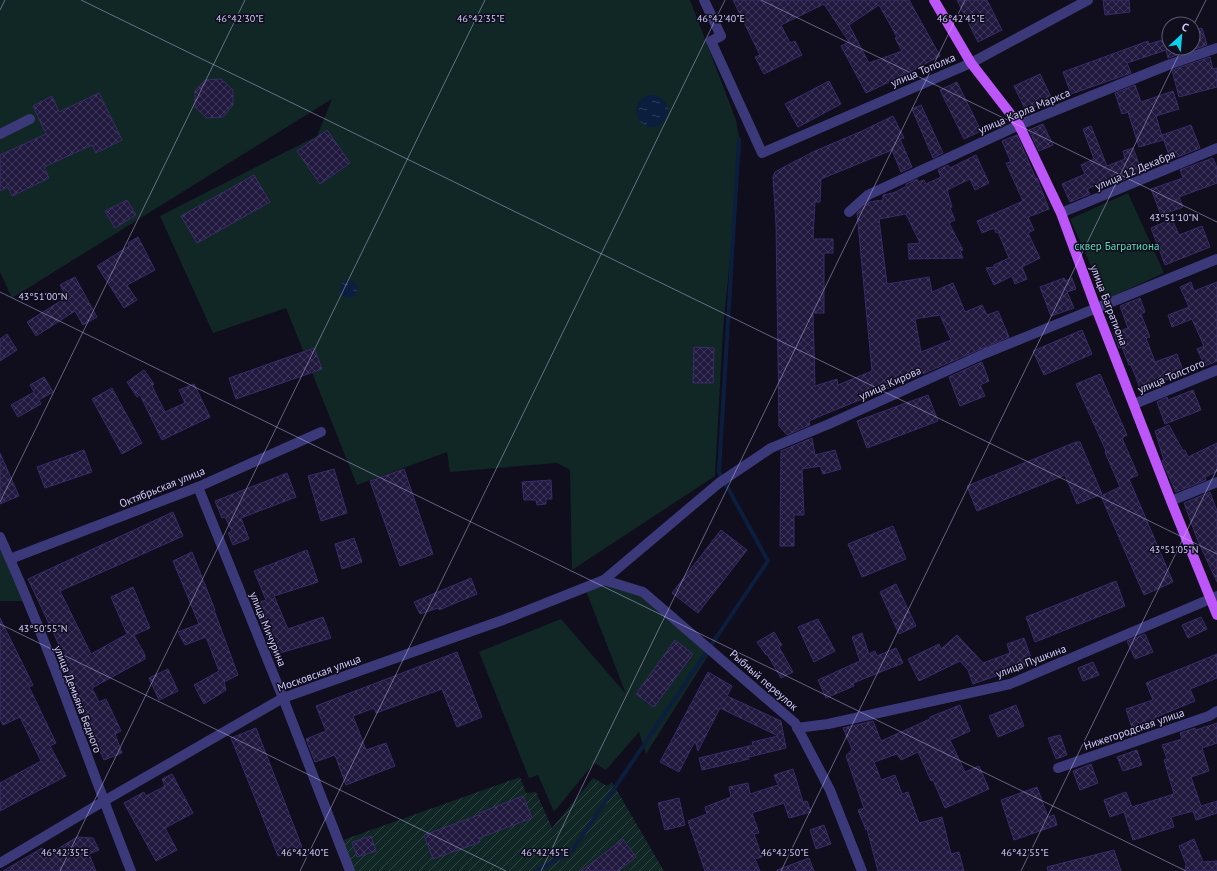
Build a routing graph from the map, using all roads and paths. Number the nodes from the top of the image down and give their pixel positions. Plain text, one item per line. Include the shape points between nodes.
1 (704, 0) edge
2 (934, 0) edge
3 (1088, 0) edge
4 (1217, 48) edge
5 (971, 62) junction
6 (30, 119) dead end
7 (1019, 126) junction
8 (0, 134) edge
9 (1217, 148) edge
10 (849, 212) dead end
11 (1061, 213) junction
12 (1217, 259) edge
13 (1096, 308) junction
14 (1217, 370) edge
15 (1134, 404) junction
16 (321, 432) dead end
17 (1217, 482) edge
18 (198, 487) junction
19 (1171, 502) junction
20 (0, 537) edge
21 (10, 559) junction
22 (604, 580) junction
23 (1214, 597) edge
24 (1217, 615) edge
25 (283, 698) junction
26 (1217, 711) edge
27 (797, 728) junction
28 (1058, 768) dead end
29 (104, 801) junction
30 (0, 864) edge
31 (131, 871) edge
32 (350, 871) edge
33 (862, 871) edge

1 - 5 street, улица Тополка via 721,36 711,41 762,152
2 - 5 main road, улица Багратиона
3 - 5 street, улица Тополка
4 - 7 street, улица Карла Маркса via 1168,65
5 - 7 main road, улица Багратиона
6 - 8 street
7 - 10 street, улица Карла Маркса via 868,195
7 - 11 main road, улица Багратиона
9 - 11 street, улица 12 Декабря
11 - 13 main road, улица Багратиона
12 - 13 street, улица Кирова
13 - 15 main road, улица Багратиона
13 - 22 street, улица Кирова via 986,353 771,448 719,483
14 - 15 street, улица Толстого
15 - 19 main road, улица Багратиона
16 - 18 street, Октябрьская улица
17 - 19 street
18 - 21 street, Октябрьская улица
18 - 25 street, улица Мичурина
19 - 23 main road, улица Багратиона
20 - 21 street, улица Демьяна Бедного
21 - 29 street, улица Демьяна Бедного via 29,601
22 - 25 street, Московская улица via 503,620
22 - 27 street, Рыбный переулок via 643,592 795,723
23 - 24 main road, улица Багратиона
23 - 27 street, улица Пушкина via 1010,684 828,724
25 - 29 street, Московская улица
25 - 32 street, улица Мичурина
26 - 28 street, Нижегородская улица via 1209,716
27 - 33 street, Рыбный переулок via 830,790
29 - 30 street, Московская улица
29 - 31 street, улица Демьяна Бедного

